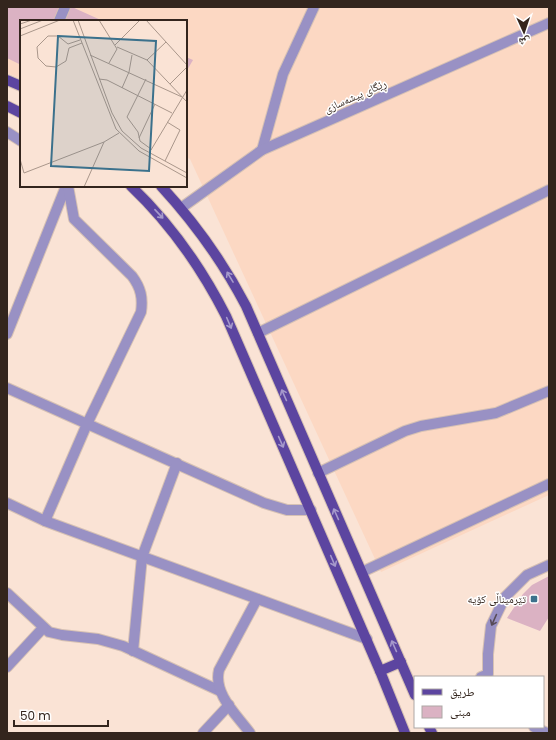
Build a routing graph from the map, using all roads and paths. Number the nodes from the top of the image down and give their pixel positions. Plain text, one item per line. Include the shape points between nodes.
1 (65, 7) edge
2 (314, 7) edge
3 (59, 20) edge
4 (549, 23) edge
5 (7, 80) edge
6 (20, 86) edge
7 (7, 106) edge
8 (20, 112) edge
9 (7, 132) edge
10 (20, 140) edge
11 (262, 150) junction
12 (67, 187) edge
13 (67, 187) edge
14 (132, 187) edge
15 (162, 187) edge
16 (549, 190) edge
17 (181, 208) junction
18 (7, 334) edge
19 (258, 334) junction
20 (7, 388) edge
21 (549, 391) edge
22 (87, 424) junction
23 (176, 463) junction
24 (318, 473) junction
25 (549, 484) edge
26 (7, 504) edge
27 (310, 510) junction
28 (45, 521) junction
29 (142, 557) junction
30 (549, 565) edge
31 (362, 572) junction
32 (7, 593) edge
33 (258, 599) junction
34 (43, 628) junction
35 (367, 640) junction
36 (132, 651) junction
37 (401, 662) junction
38 (7, 667) edge
39 (380, 671) junction
40 (483, 676) edge
41 (220, 691) junction
42 (414, 693) edge
43 (229, 705) junction
44 (536, 728) edge
45 (203, 733) edge
46 (250, 733) edge
47 (405, 733) edge
48 (547, 733) edge

1 - 3 street
2 - 11 street via 283,74
4 - 11 street, ڕێگای پیشەسازی
5 - 6 main road
7 - 8 main road
9 - 10 street
11 - 17 street, ڕێگای پیشەسازی
12 - 18 street
13 - 22 street via 74,219 132,276 138,284 143,302 141,312
14 -> 27 main road via 182,243 213,291
15 - 17 main road
16 - 19 street
19 -> 17 main road via 228,274 200,231
24 -> 19 main road
20 - 22 street
21 - 24 street via 496,413 404,431
22 - 23 street
22 - 28 street
23 - 27 street via 275,508
23 - 29 street
31 -> 24 main road
25 - 31 street
26 - 28 street
27 -> 35 main road
28 - 29 street
29 - 33 street
29 - 36 street
30 -> 40 street via 527,575 505,597 491,626 488,674
37 -> 31 main road
32 - 34 street
33 - 35 street
33 - 41 street via 219,670
34 - 36 street via 56,634 110,642
34 - 38 street
35 - 39 main road
36 - 41 street
37 - 39 main road
37 - 42 main road
39 - 47 main road
41 - 43 street
43 - 45 street
43 - 46 street
44 - 48 street

